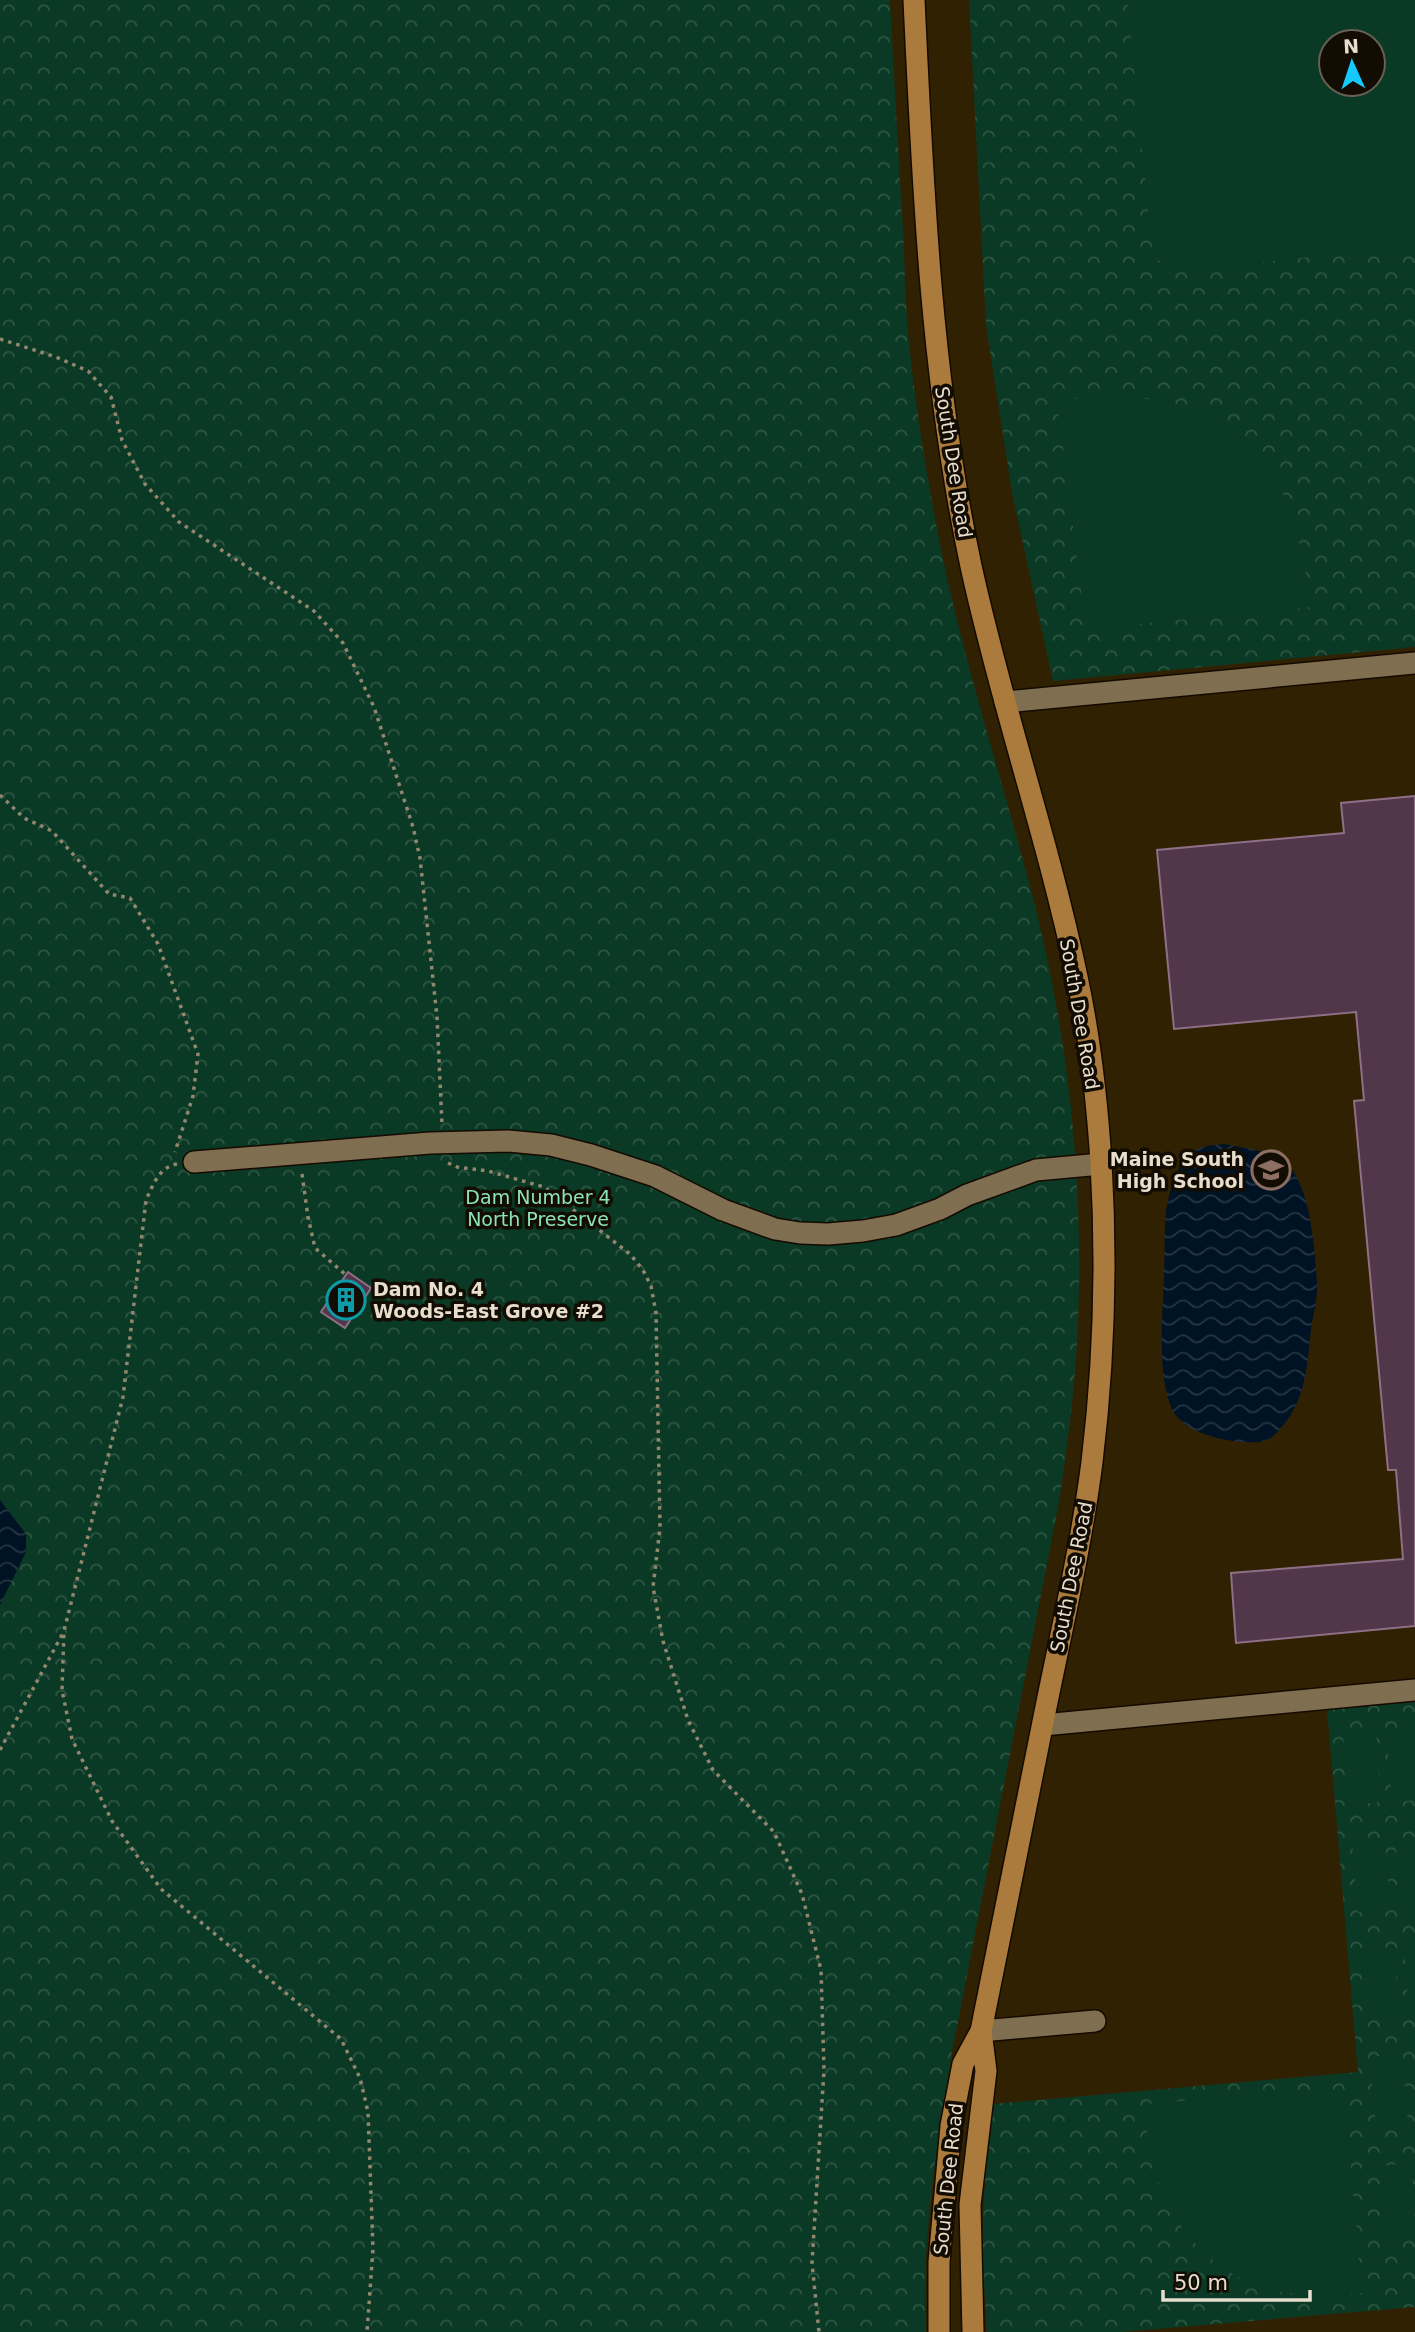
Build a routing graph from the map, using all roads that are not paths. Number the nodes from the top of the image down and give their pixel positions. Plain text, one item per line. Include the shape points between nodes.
1 (914, 0) edge
2 (1415, 663) edge
3 (1005, 702) junction
4 (194, 1162) road end
5 (1101, 1164) junction
6 (1415, 1690) edge
7 (1043, 1725) junction
8 (1095, 2021) dead end
9 (981, 2031) junction
10 (939, 2332) edge
11 (973, 2332) edge

1 - 3 main road, South Dee Road via 923,201 949,452 971,567
2 - 3 lane
3 - 5 main road, South Dee Road via 1078,981
4 - 5 lane via 430,1143 551,1145 655,1176 723,1210 775,1229 828,1234 896,1225 1036,1170
5 - 7 main road, South Dee Road via 1100,1379 1076,1561
6 - 7 lane
7 - 9 main road, South Dee Road
8 - 9 lane
9 - 10 main road, South Dee Road via 963,2064 951,2126 939,2262
9 - 11 main road, South Dee Road via 986,2071 970,2205

